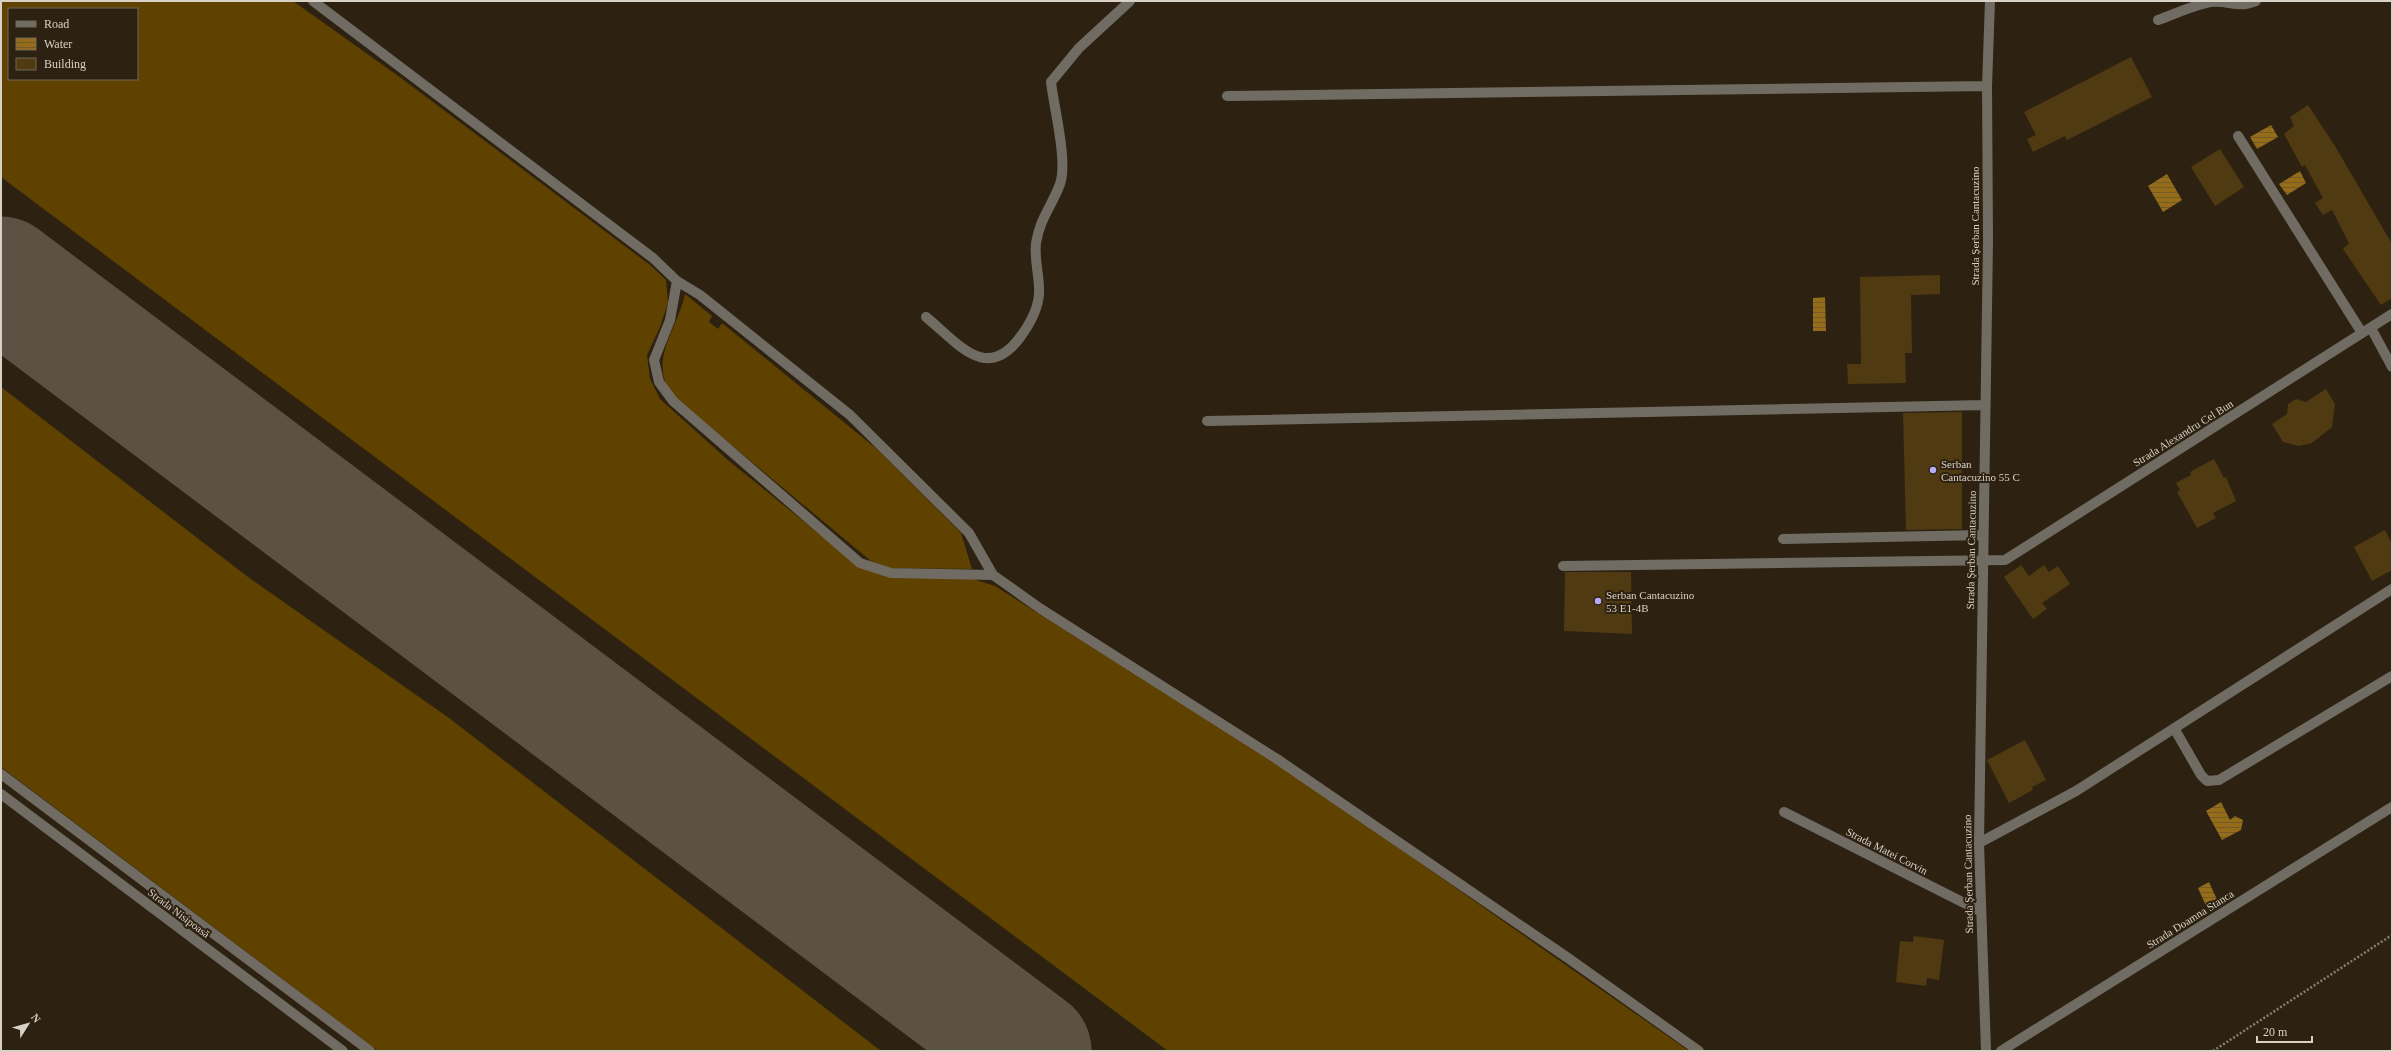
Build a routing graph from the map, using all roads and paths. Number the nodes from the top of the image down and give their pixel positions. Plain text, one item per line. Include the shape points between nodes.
1 (313, 1) edge
2 (1130, 1) edge
3 (1990, 1) edge
4 (2256, 1) edge
5 (2158, 20) dead end
6 (1987, 86) junction
7 (1227, 96) dead end
8 (2238, 136) dead end
9 (677, 281) junction
10 (2392, 314) edge
11 (926, 317) dead end
12 (2367, 330) junction
13 (2392, 367) edge
14 (1985, 405) junction
15 (1207, 421) dead end
16 (1983, 535) junction
17 (1783, 539) dead end
18 (1983, 561) junction
19 (1563, 566) dead end
20 (993, 574) junction
21 (2392, 589) edge
22 (2392, 676) edge
23 (2174, 728) junction
24 (1, 774) edge
25 (1, 794) edge
26 (2392, 807) edge
27 (1784, 812) dead end
28 (1979, 843) junction
29 (1980, 911) junction
30 (2392, 935) edge
31 (343, 1051) edge
32 (370, 1051) edge
33 (1699, 1051) edge
34 (1986, 1051) edge
35 (2001, 1051) edge
36 (2213, 1051) edge

1 - 9 street via 653,258
2 - 11 street via 1079,48 1051,82 1063,166 1060,184 1042,219 1036,244 1039,295 1030,323 1014,346 999,357 985,360 970,354
3 - 6 street, Strada Șerban Cantacuzino
4 - 5 street via 2238,5 2211,2
6 - 7 street
6 - 14 street, Strada Șerban Cantacuzino
8 - 12 street
9 - 20 street via 700,295 850,415 969,533
9 - 20 street via 670,320 654,360 660,382 673,401 860,563 891,573
10 - 12 street, Strada Alexandru Cel Bun
12 - 13 street
12 - 18 street, Strada Alexandru Cel Bun via 2005,560
14 - 15 street
14 - 16 street, Strada Șerban Cantacuzino
16 - 17 street
16 - 18 street, Strada Șerban Cantacuzino
18 - 19 street, Strada Alexandru Cel Bun
18 - 28 street, Strada Șerban Cantacuzino
20 - 33 street via 1041,609 1277,759
21 - 23 street
22 - 23 street via 2219,780 2207,780 2201,775
23 - 28 street via 2076,791
24 - 32 street
25 - 31 street, Strada Nisipoasă
26 - 35 street, Strada Doamna Stanca
27 - 29 street, Strada Matei Corvin
28 - 29 street, Strada Șerban Cantacuzino
29 - 34 street, Strada Șerban Cantacuzino
30 - 36 path

